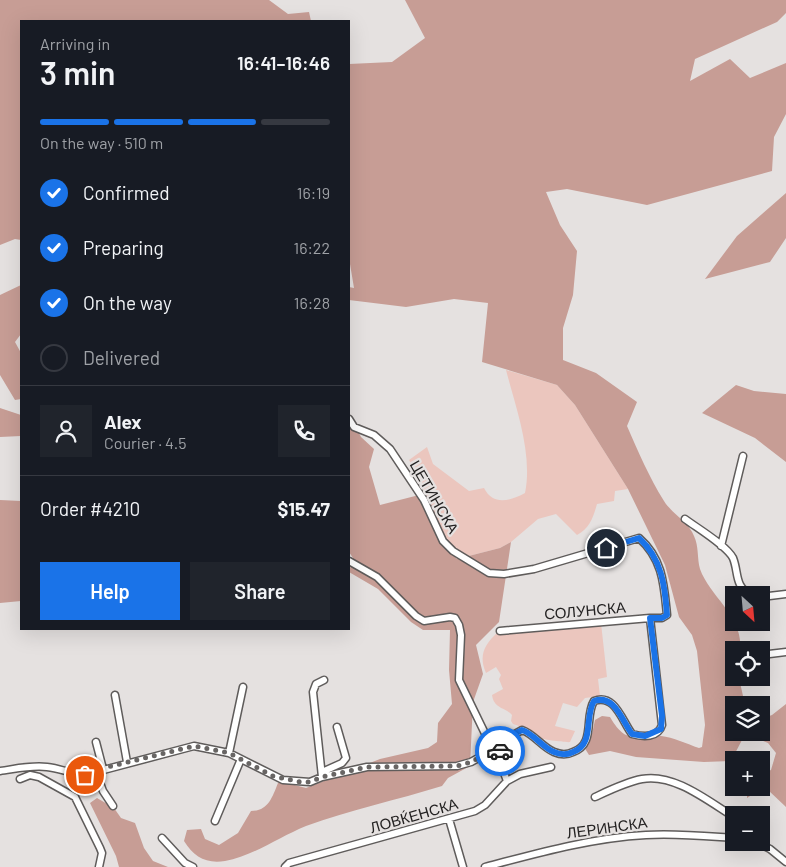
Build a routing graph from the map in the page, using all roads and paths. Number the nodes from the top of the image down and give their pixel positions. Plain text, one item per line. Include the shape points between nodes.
1 (350, 421) edge
2 (743, 456) dead end
3 (685, 518) dead end
4 (721, 546) junction
5 (350, 562) edge
6 (740, 586) edge
7 (786, 594) edge
8 (770, 596) edge
9 (650, 618) junction
10 (500, 631) dead end
11 (786, 652) edge
12 (770, 654) edge
13 (324, 680) dead end
14 (243, 686) dead end
15 (115, 695) dead end
16 (337, 727) dead end
17 (96, 742) dead end
18 (495, 752) junction
19 (229, 753) junction
20 (241, 759) junction
21 (127, 762) junction
22 (551, 767) dead end
23 (99, 770) junction
24 (0, 771) edge
25 (322, 774) junction
26 (511, 778) junction
27 (20, 779) dead end
28 (595, 797) dead end
29 (113, 806) dead end
30 (725, 811) edge
31 (449, 820) junction
32 (216, 821) dead end
33 (725, 837) edge
34 (162, 838) dead end
35 (770, 849) edge
36 (786, 862) edge
37 (99, 867) edge
38 (193, 867) edge
39 (285, 867) edge
40 (463, 867) edge
41 (485, 867) edge

1 - 9 street, ЦЕТИНСКА via 354,427 374,435 390,449 424,500 442,541 489,573 534,569 639,538 659,563 663,578 667,615
2 - 4 street
3 - 4 street
4 - 6 street via 734,561
5 - 18 street via 377,577 424,621 455,618 461,634 459,680
7 - 8 street
9 - 10 street, СОЛУНСКА
9 - 18 street via 662,716 658,732 645,736 632,734 609,702 598,700 594,701 591,709 586,742 576,751 568,754 554,752 522,730
11 - 12 street
13 - 25 street via 316,684 313,692
14 - 19 street
15 - 21 street
16 - 25 street via 346,758
17 - 23 street
18 - 25 street via 457,766 367,767
18 - 26 street
19 - 20 street
19 - 21 street via 194,746
20 - 25 street via 283,780 310,782
20 - 32 street
21 - 23 street
22 - 26 street
23 - 24 street via 80,775 39,766
23 - 29 street via 103,791
26 - 31 street, ЛОВЌЕНСКА via 480,808
27 - 37 street via 30,775 39,777 75,797 102,853
28 - 30 street via 642,779 660,779 682,786
31 - 39 street, ЛОВЌЕНСКА
31 - 40 street
33 - 41 street, ЛЕРИНСКА via 671,834 625,836 568,845
34 - 38 street via 185,863
35 - 36 street

